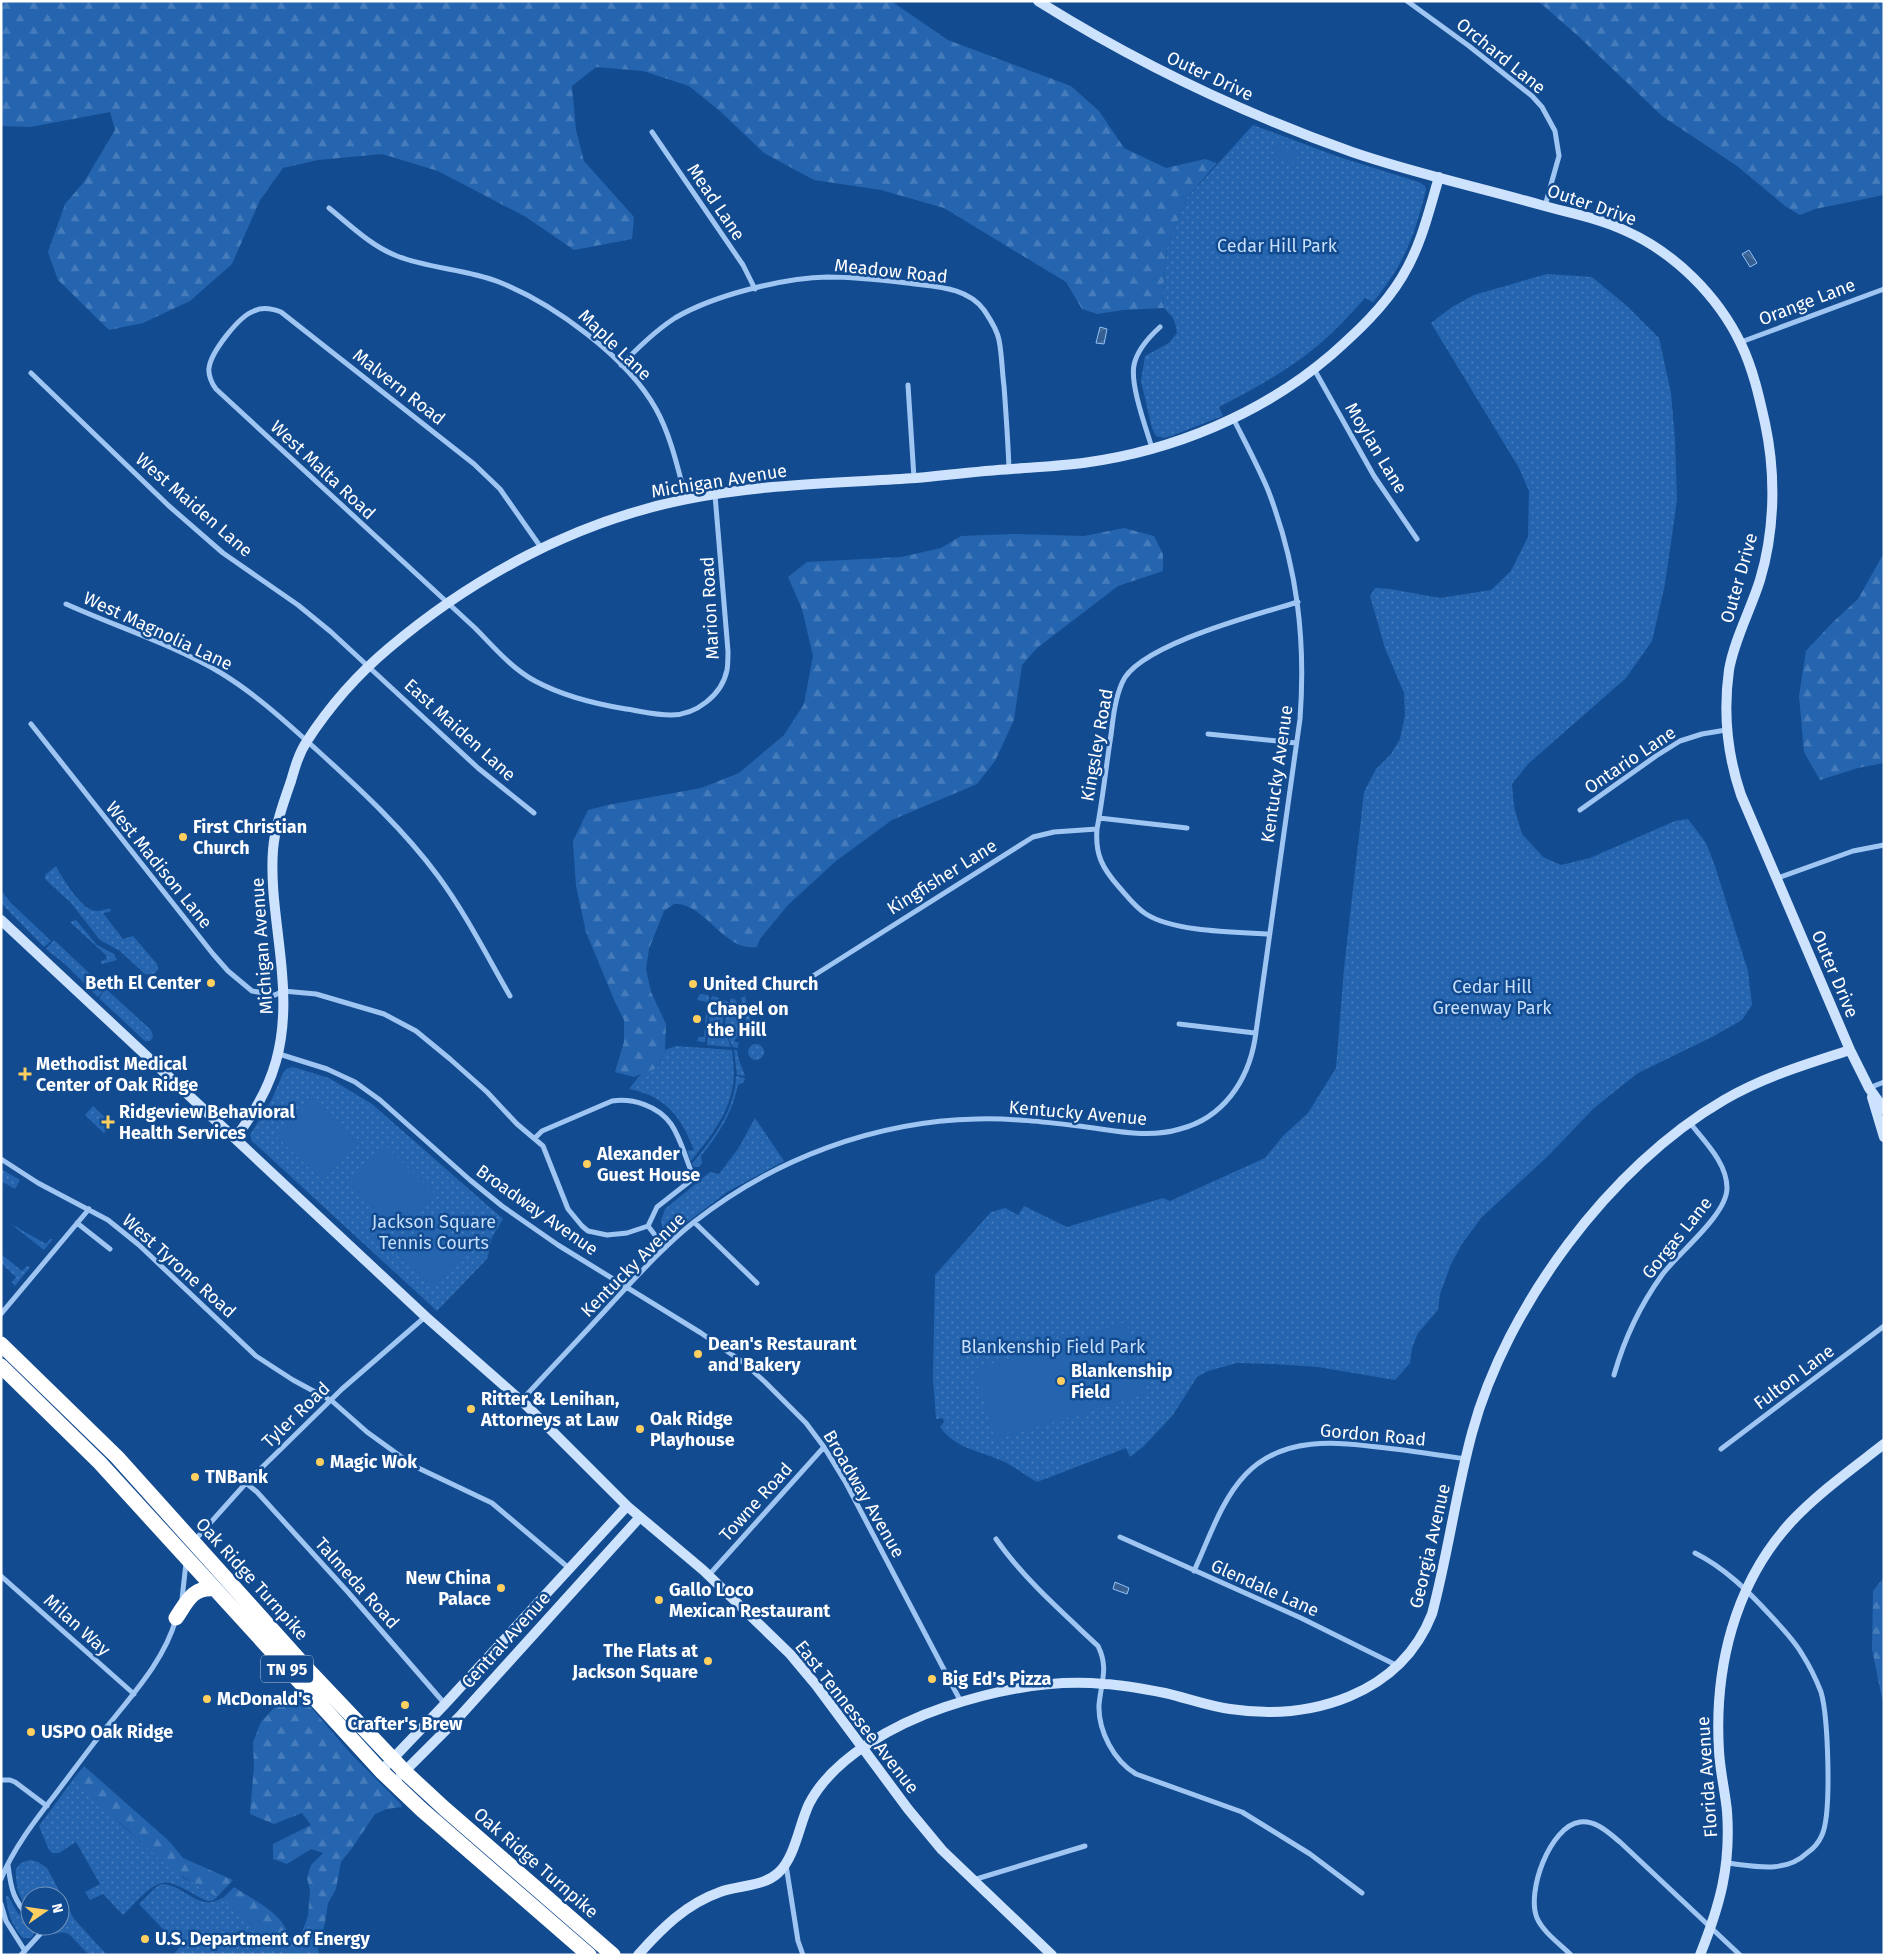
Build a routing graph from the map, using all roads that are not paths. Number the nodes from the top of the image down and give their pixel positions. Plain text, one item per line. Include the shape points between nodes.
1 (1038, 1) edge
2 (1407, 1) edge
3 (652, 132) dead end
4 (1439, 177) junction
5 (1545, 206) junction
6 (329, 208) dead end
7 (1884, 288) edge
8 (755, 289) junction
9 (1160, 327) dead end
10 (1740, 343) junction
11 (219, 345) joint
12 (621, 365) junction
13 (1314, 370) junction
14 (32, 374) dead end
15 (908, 385) dead end
16 (1233, 418) junction
17 (1152, 449) junction
18 (1010, 469) junction
19 (914, 478) junction
20 (714, 495) junction
21 (686, 499) junction
22 (1417, 539) dead end
23 (542, 549) junction
24 (1298, 602) junction
25 (447, 603) junction
26 (66, 604) dead end
27 (370, 667) junction
28 (698, 707) joint
29 (31, 724) dead end
30 (1726, 730) junction
31 (1208, 734) dead end
32 (307, 741) junction
33 (1296, 743) junction
34 (1580, 810) dead end
35 (534, 812) dead end
36 (1099, 818) junction
37 (1187, 828) dead end
38 (1097, 829) junction
39 (1884, 845) edge
40 (1778, 878) junction
41 (1, 920) edge
42 (1269, 934) junction
43 (813, 976) dead end
44 (283, 991) junction
45 (510, 996) dead end
46 (1179, 1024) dead end
47 (1256, 1033) junction
48 (1850, 1050) junction
49 (279, 1054) junction
50 (1884, 1082) edge
51 (1869, 1088) junction
52 (1884, 1109) edge
53 (1690, 1123) junction
54 (1884, 1137) edge
55 (235, 1138) junction
56 (535, 1138) junction
57 (1, 1159) edge
58 (89, 1209) junction
59 (694, 1222) junction
60 (77, 1223) junction
61 (648, 1226) junction
62 (665, 1248) junction
63 (110, 1249) dead end
64 (757, 1283) dead end
65 (626, 1288) junction
66 (1, 1314) edge
67 (426, 1316) junction
68 (1884, 1326) edge
69 (7, 1349) edge
70 (1, 1366) edge
71 (1614, 1375) dead end
72 (332, 1401) junction
73 (521, 1401) junction
74 (1884, 1444) edge
75 (824, 1447) junction
76 (1720, 1449) dead end
77 (1466, 1459) junction
78 (246, 1483) junction
79 (627, 1506) junction
80 (640, 1517) junction
81 (605, 1530) junction
82 (1120, 1537) dead end
83 (996, 1538) dead end
84 (193, 1542) junction
85 (618, 1542) junction
86 (1695, 1553) dead end
87 (187, 1557) junction
88 (570, 1569) junction
89 (1194, 1572) junction
90 (1, 1576) edge
91 (709, 1576) junction
92 (582, 1581) junction
93 (214, 1589) junction
94 (1746, 1589) junction
95 (176, 1618) junction
96 (491, 1654) junction
97 (505, 1665) junction
98 (1398, 1666) junction
99 (1102, 1683) junction
100 (134, 1694) junction
101 (961, 1702) junction
102 (445, 1704) junction
103 (459, 1717) junction
104 (863, 1748) junction
105 (392, 1759) junction
106 (381, 1771) junction
107 (405, 1772) junction
108 (1, 1780) edge
109 (394, 1783) junction
110 (47, 1806) junction
111 (1085, 1846) dead end
112 (1727, 1863) junction
113 (1, 1865) edge
114 (8, 1865) junction
115 (786, 1865) junction
116 (1, 1879) edge
117 (972, 1880) junction
118 (1362, 1893) dead end
119 (1, 1904) edge
120 (20, 1907) edge
121 (1711, 1928) junction
122 (38, 1936) edge
123 (23, 1953) edge
124 (589, 1955) edge
125 (614, 1955) edge
126 (638, 1955) edge
127 (803, 1955) edge
128 (1052, 1955) edge
129 (1571, 1955) edge
130 (1700, 1955) edge
131 (1740, 1955) edge

1 - 4 street, Outer Drive via 1151,67 1266,120 1353,152
2 - 5 street, Orchard Lane via 1469,46 1542,107 1555,131 1559,156
3 - 8 street, Mead Lane via 743,265
4 - 5 street, Outer Drive
4 - 13 street, Michigan Avenue via 1420,241 1402,278 1383,304
5 - 10 street, Outer Drive via 1603,222 1657,248 1699,284 1723,314
6 - 12 street, Maple Lane via 373,243 396,255 478,275 538,301 582,329
7 - 10 street, Orange Lane
8 - 12 street, Meadow Road via 675,318 643,342
8 - 18 street, Meadow Road via 826,277 866,278 946,288 974,301 989,318 999,340
9 - 17 street via 1140,351 1134,365 1134,381
10 - 30 street, Outer Drive via 1757,387 1768,438 1772,512 1761,576 1731,663
11 - 23 street, Malvern Road via 254,310 281,312 494,482
11 - 25 street, West Malta Road via 209,368 216,389
12 - 21 street, Maple Lane via 656,408
13 - 16 street, Michigan Avenue
13 - 22 street, Moylan Lane via 1374,476
14 - 27 street, West Maiden Lane via 169,506 223,553 298,605
15 - 19 street
16 - 17 street, Michigan Avenue
16 - 24 street, Kentucky Avenue via 1271,500 1288,550
17 - 18 street, Michigan Avenue via 1079,464
18 - 19 street, Michigan Avenue
19 - 20 street, Michigan Avenue via 780,486
20 - 21 street, Michigan Avenue
20 - 28 street, Marion Road via 726,616 727,670 712,697
21 - 23 street, Michigan Avenue via 622,516
23 - 25 street, Michigan Avenue
24 - 33 street, Kentucky Avenue via 1302,683
24 - 36 street, Kingsley Road via 1201,632 1130,670 1121,683 1114,715
25 - 27 street, Michigan Avenue
25 - 28 street, West Malta Road via 519,670 562,693 607,705 672,715
26 - 32 street, West Magnolia Lane via 219,672 251,692
27 - 32 street, Michigan Avenue via 347,690
27 - 35 street, East Maiden Lane via 478,768
29 - 44 street, West Madison Lane via 142,868 228,971 252,991 275,995
30 - 34 street, Ontario Lane via 1680,741
30 - 40 street, Outer Drive via 1731,763 1740,791
31 - 33 street
32 - 44 street, Michigan Avenue via 281,807 273,851
32 - 45 street, West Magnolia Lane via 392,822 439,877 464,914
33 - 42 street, Kentucky Avenue
36 - 37 street
36 - 38 street, Kingsley Road
38 - 42 street, Kingsley Road via 1099,858 1114,881 1146,914 1179,925
38 - 43 street, Kingfisher Lane via 1033,837
39 - 40 street via 1853,851
40 - 48 street, Outer Drive
41 - 55 street, East Tennessee Avenue
42 - 47 street, Kentucky Avenue
44 - 49 street, Michigan Avenue
44 - 56 street, West Madison Lane via 316,994 384,1014 416,1031
46 - 47 street
47 - 59 street, Kentucky Avenue via 1245,1074 1236,1089 1220,1109 1182,1129 1144,1134 1004,1119 950,1120 896,1128 851,1140 786,1165 732,1195
48 - 51 street, Outer Drive
48 - 53 street, Georgia Avenue via 1757,1082
49 - 55 street, Michigan Avenue via 258,1108
49 - 65 street, Broadway Avenue via 327,1069 355,1082 502,1206
50 - 51 street
51 - 52 street, Outer Drive
51 - 54 street
53 - 71 street, Gorgas Lane via 1721,1164 1727,1180 1725,1199 1716,1215 1673,1261 1654,1288 1619,1357
53 - 77 street, Georgia Avenue via 1614,1190 1560,1255 1521,1316 1494,1368
55 - 67 street, East Tennessee Avenue
56 - 61 street via 543,1146 568,1209 588,1231 607,1235
56 - 61 street via 542,1131 612,1101 631,1100 651,1108 670,1123 694,1178 657,1207
57 - 58 street, West Tyrone Road via 38,1183
58 - 60 street
58 - 72 street, West Tyrone Road via 125,1232 256,1356
59 - 62 street, Kentucky Avenue
59 - 64 street
60 - 63 street
60 - 66 street
61 - 62 street
62 - 65 street, Kentucky Avenue
65 - 73 street, Kentucky Avenue
65 - 75 street, Broadway Avenue via 744,1363 806,1423
67 - 72 street, Tyler Road
67 - 73 street, East Tennessee Avenue
68 - 76 street, Fulton Lane
69 - 70 street
69 - 84 highway, Oak Ridge Turnpike / TN 95 via 117,1457
70 - 87 highway, Oak Ridge Turnpike / TN 95 via 100,1463
72 - 78 street, Tyler Road
72 - 88 street, West Tyrone Road via 367,1432 414,1466 492,1503
73 - 79 street, East Tennessee Avenue
74 - 94 street, Florida Avenue via 1791,1522 1755,1570
75 - 91 street, Towne Road
75 - 101 street, Broadway Avenue
77 - 89 street, Gordon Road via 1336,1443 1311,1443 1272,1454 1247,1473 1234,1490
77 - 98 street, Georgia Avenue via 1432,1614 1417,1643
78 - 84 street, Tyler Road
78 - 102 street, Talmeda Road via 347,1591
79 - 80 street, East Tennessee Avenue
79 - 81 street, Central Avenue
80 - 85 street, Central Avenue
80 - 91 street, East Tennessee Avenue
81 - 85 street
81 - 88 street, Central Avenue
82 - 89 street, Glendale Lane
83 - 99 street via 1028,1579 1098,1646 1105,1666
84 - 87 highway
84 - 105 highway, Oak Ridge Turnpike / TN 95
85 - 92 street, Central Avenue
86 - 94 street via 1714,1563
87 - 93 highway, Oak Ridge Turnpike / TN 95
87 - 95 street via 183,1596
88 - 92 street
88 - 96 street, Central Avenue
89 - 98 street, Glendale Lane via 1303,1619
90 - 100 street, Milan Way
91 - 104 street, East Tennessee Avenue via 790,1654
92 - 97 street, Central Avenue
93 - 95 highway via 204,1588 194,1593
93 - 106 highway, Oak Ridge Turnpike / TN 95
94 - 112 street, Florida Avenue via 1724,1664 1718,1716 1719,1753 1727,1810
94 - 112 street via 1802,1653 1821,1692 1825,1714 1828,1800 1822,1836 1807,1854 1782,1866 1766,1868
95 - 100 street via 154,1667
96 - 97 street
96 - 102 street, Central Avenue
97 - 103 street, Central Avenue
98 - 99 street, Georgia Avenue via 1354,1695 1328,1704 1277,1712 1229,1709 1166,1693
99 - 101 street, Georgia Avenue via 1045,1685 990,1693
99 - 118 street via 1099,1708 1104,1730 1112,1750 1128,1769 1242,1812 1310,1854
100 - 110 street
101 - 104 street, Georgia Avenue via 913,1719
102 - 103 street
102 - 105 street, Central Avenue
103 - 107 street, Central Avenue
104 - 115 street, Georgia Avenue via 838,1767 814,1796
104 - 117 street, East Tennessee Avenue via 908,1809
105 - 106 street, Central Avenue
105 - 107 highway, Oak Ridge Turnpike / TN 95
106 - 109 highway, Oak Ridge Turnpike / TN 95
107 - 109 street, Central Avenue
107 - 125 highway, Oak Ridge Turnpike / TN 95
108 - 110 street via 15,1782
109 - 124 highway, Oak Ridge Turnpike / TN 95
110 - 114 street
111 - 117 street
112 - 121 street, Florida Avenue via 1720,1904
113 - 114 street
114 - 116 street
114 - 120 street via 14,1897
115 - 126 street via 770,1879 722,1891 690,1906
115 - 127 street
117 - 128 street, East Tennessee Avenue
119 - 123 street
121 - 129 street via 1605,1829 1593,1823 1580,1822 1567,1827 1556,1838 1544,1860 1534,1904 1538,1921
121 - 130 street, Florida Avenue
121 - 131 street
122 - 123 street

